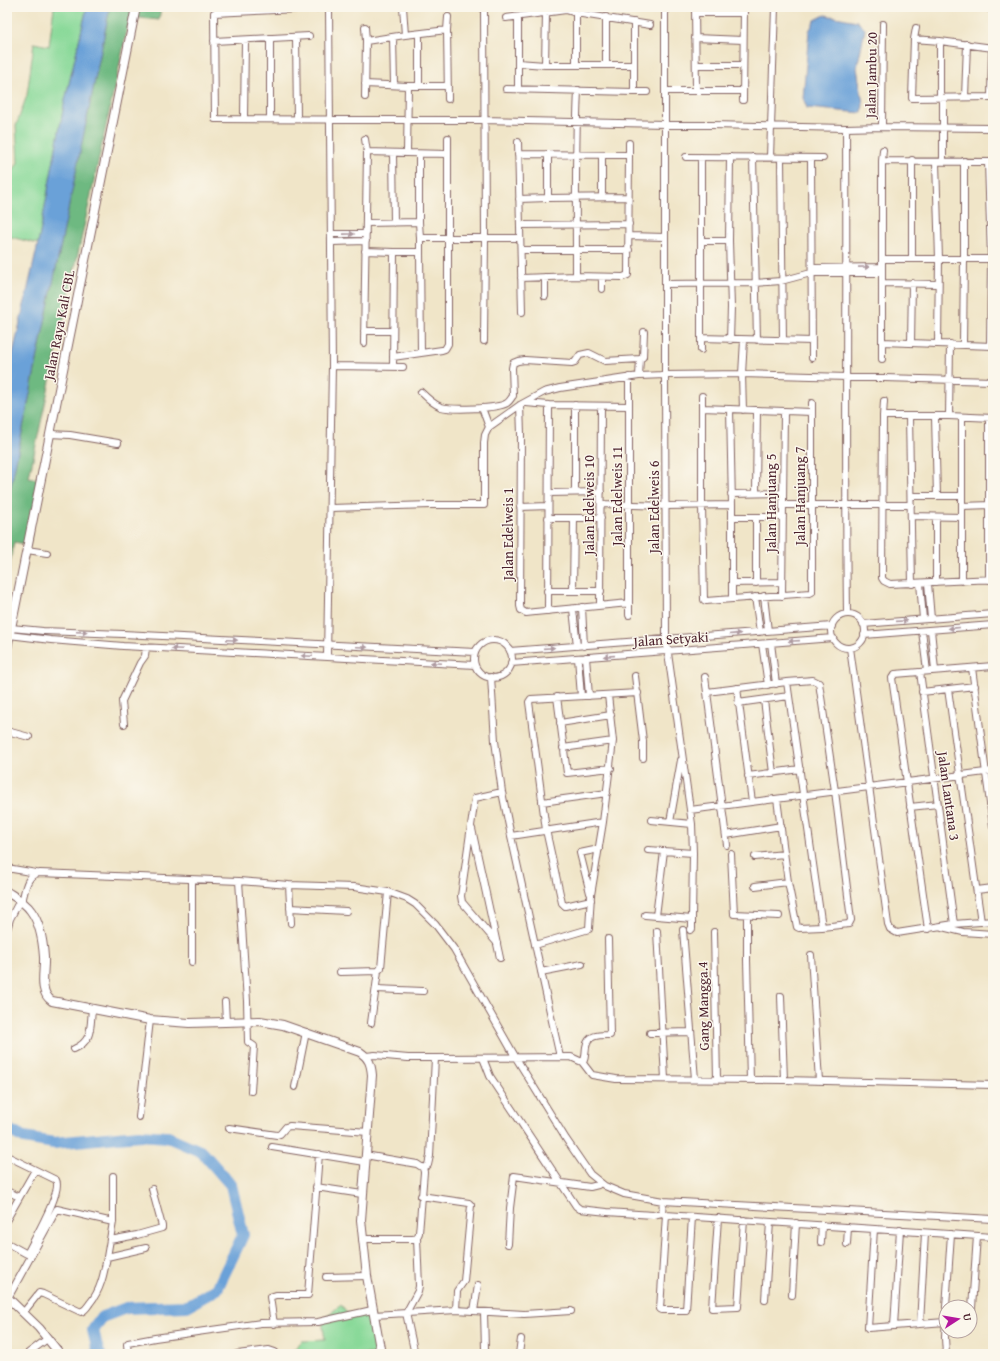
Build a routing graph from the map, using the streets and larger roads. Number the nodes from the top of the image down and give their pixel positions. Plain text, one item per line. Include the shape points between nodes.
1 (136, 7) edge
2 (340, 7) edge
3 (403, 7) edge
4 (484, 7) edge
5 (665, 7) edge
6 (775, 7) edge
7 (981, 7) edge
8 (329, 8) junction
9 (568, 9) edge
10 (993, 9) edge
11 (695, 10) edge
12 (744, 10) edge
13 (546, 13) junction
14 (576, 13) junction
15 (518, 16) junction
16 (606, 17) junction
17 (448, 18) dead end
18 (506, 18) dead end
19 (634, 22) junction
20 (883, 24) dead end
21 (650, 25) dead end
22 (365, 27) dead end
23 (916, 28) dead end
24 (447, 30) junction
25 (419, 34) junction
26 (405, 35) junction
27 (309, 36) dead end
28 (296, 37) junction
29 (393, 37) junction
30 (270, 38) junction
31 (695, 38) junction
32 (914, 39) junction
33 (244, 40) junction
34 (742, 40) junction
35 (214, 41) junction
36 (366, 41) junction
37 (940, 41) junction
38 (967, 44) junction
39 (993, 48) edge
40 (518, 63) junction
41 (606, 64) junction
42 (545, 65) junction
43 (576, 65) junction
44 (634, 65) junction
45 (696, 65) junction
46 (742, 65) junction
47 (365, 84) junction
48 (394, 85) junction
49 (408, 86) junction
50 (419, 86) junction
51 (448, 86) junction
52 (506, 89) dead end
53 (518, 89) junction
54 (578, 90) junction
55 (665, 90) junction
56 (696, 90) junction
57 (742, 91) junction
58 (634, 92) junction
59 (647, 92) dead end
60 (365, 97) dead end
61 (965, 97) junction
62 (992, 97) edge
63 (941, 98) junction
64 (448, 99) dead end
65 (742, 100) dead end
66 (244, 118) junction
67 (270, 118) junction
68 (297, 118) junction
69 (330, 118) junction
70 (407, 120) junction
71 (484, 120) junction
72 (576, 121) junction
73 (665, 123) junction
74 (770, 125) junction
75 (882, 127) junction
76 (846, 128) junction
77 (943, 128) junction
78 (993, 128) edge
79 (448, 138) dead end
80 (365, 139) dead end
81 (518, 142) dead end
82 (629, 143) dead end
83 (883, 150) dead end
84 (367, 152) junction
85 (394, 153) junction
86 (407, 153) junction
87 (419, 154) junction
88 (448, 154) junction
89 (518, 154) junction
90 (548, 154) junction
91 (576, 154) junction
92 (602, 155) junction
93 (629, 156) junction
94 (686, 157) dead end
95 (701, 157) junction
96 (730, 157) junction
97 (770, 157) junction
98 (754, 158) junction
99 (781, 158) junction
100 (811, 158) junction
101 (823, 158) dead end
102 (912, 160) junction
103 (882, 161) junction
104 (944, 161) junction
105 (964, 161) junction
106 (936, 162) junction
107 (991, 162) edge
108 (602, 197) junction
109 (628, 197) junction
110 (548, 198) junction
111 (576, 198) junction
112 (519, 200) junction
113 (419, 222) junction
114 (366, 223) junction
115 (394, 223) junction
116 (576, 224) junction
117 (629, 224) junction
118 (520, 225) junction
119 (331, 234) junction
120 (366, 234) junction
121 (629, 236) junction
122 (665, 237) junction
123 (420, 238) junction
124 (448, 238) junction
125 (485, 238) junction
126 (520, 238) junction
127 (366, 241) junction
128 (701, 241) junction
129 (729, 241) junction
130 (332, 242) junction
131 (520, 250) junction
132 (576, 250) junction
133 (629, 250) junction
134 (365, 251) junction
135 (394, 252) junction
136 (420, 252) junction
137 (882, 259) junction
138 (912, 259) junction
139 (939, 259) junction
140 (964, 259) junction
141 (992, 259) edge
142 (847, 270) junction
143 (882, 270) junction
144 (811, 271) junction
145 (576, 276) junction
146 (602, 277) junction
147 (521, 278) junction
148 (545, 278) junction
149 (781, 281) junction
150 (730, 283) junction
151 (755, 283) junction
152 (882, 283) junction
153 (912, 283) junction
154 (665, 284) junction
155 (701, 284) junction
156 (938, 284) junction
157 (602, 289) dead end
158 (545, 296) dead end
159 (522, 312) dead end
160 (364, 331) junction
161 (393, 331) junction
162 (644, 332) dead end
163 (701, 338) junction
164 (730, 340) junction
165 (744, 340) junction
166 (757, 340) junction
167 (783, 340) junction
168 (484, 341) dead end
169 (812, 341) junction
170 (882, 342) junction
171 (364, 343) dead end
172 (911, 343) junction
173 (938, 343) junction
174 (950, 344) junction
175 (962, 344) junction
176 (992, 346) edge
177 (701, 350) dead end
178 (421, 353) junction
179 (394, 357) junction
180 (812, 358) dead end
181 (882, 359) dead end
182 (640, 360) junction
183 (332, 366) junction
184 (393, 367) junction
185 (402, 367) dead end
186 (665, 374) junction
187 (742, 374) junction
188 (639, 376) junction
189 (845, 376) junction
190 (629, 378) junction
191 (949, 380) junction
192 (993, 381) edge
193 (421, 392) dead end
194 (702, 396) dead end
195 (884, 401) dead end
196 (508, 402) junction
197 (812, 403) dead end
198 (523, 404) junction
199 (548, 405) junction
200 (575, 405) junction
201 (601, 406) junction
202 (629, 406) junction
203 (482, 408) junction
204 (702, 408) junction
205 (730, 409) junction
206 (514, 410) junction
207 (743, 410) junction
208 (757, 410) junction
209 (784, 411) junction
210 (812, 412) junction
211 (883, 416) junction
212 (909, 416) junction
213 (949, 416) junction
214 (935, 417) junction
215 (962, 417) junction
216 (991, 418) edge
217 (489, 427) junction
218 (50, 434) junction
219 (118, 443) dead end
220 (575, 492) junction
221 (601, 492) junction
222 (549, 493) junction
223 (756, 493) junction
224 (783, 493) junction
225 (731, 494) junction
226 (911, 496) junction
227 (937, 496) junction
228 (962, 496) junction
229 (601, 504) junction
230 (629, 504) junction
231 (783, 505) junction
232 (812, 505) junction
233 (846, 505) junction
234 (911, 505) junction
235 (991, 505) edge
236 (548, 506) junction
237 (666, 506) junction
238 (702, 506) junction
239 (732, 506) junction
240 (884, 506) junction
241 (962, 506) junction
242 (520, 507) junction
243 (330, 508) junction
244 (911, 516) junction
245 (732, 517) junction
246 (756, 517) junction
247 (783, 517) junction
248 (936, 517) junction
249 (548, 518) junction
250 (574, 518) junction
251 (601, 518) junction
252 (962, 518) junction
253 (27, 550) junction
254 (47, 553) dead end
255 (991, 579) edge
256 (962, 581) junction
257 (782, 582) junction
258 (936, 582) junction
259 (732, 583) junction
260 (756, 583) junction
261 (920, 583) junction
262 (928, 583) junction
263 (912, 584) junction
264 (601, 590) junction
265 (547, 591) junction
266 (573, 591) junction
267 (764, 596) junction
268 (782, 596) junction
269 (755, 597) junction
270 (732, 599) junction
271 (629, 603) junction
272 (600, 605) junction
273 (582, 608) junction
274 (573, 609) junction
275 (548, 611) junction
276 (847, 614) junction
277 (993, 614) edge
278 (629, 615) dead end
279 (923, 619) junction
280 (931, 619) junction
281 (863, 624) junction
282 (993, 625) edge
283 (832, 626) junction
284 (931, 630) junction
285 (52, 631) junction
286 (768, 631) junction
287 (922, 631) junction
288 (10, 632) junction
289 (760, 632) junction
290 (864, 636) junction
291 (833, 638) junction
292 (666, 639) junction
293 (51, 640) junction
294 (771, 643) junction
295 (762, 644) junction
296 (327, 645) junction
297 (577, 646) junction
298 (584, 646) junction
299 (146, 647) junction
300 (7, 648) edge
301 (850, 648) junction
302 (510, 651) junction
303 (667, 651) junction
304 (475, 652) junction
305 (327, 657) junction
306 (586, 657) junction
307 (578, 658) junction
308 (511, 663) junction
309 (475, 665) junction
310 (993, 666) edge
311 (972, 668) junction
312 (935, 670) junction
313 (927, 671) junction
314 (920, 672) junction
315 (635, 676) dead end
316 (491, 677) junction
317 (705, 677) dead end
318 (787, 682) junction
319 (776, 684) junction
320 (768, 685) junction
321 (975, 686) junction
322 (737, 688) junction
323 (948, 689) junction
324 (707, 692) junction
325 (922, 692) junction
326 (638, 693) junction
327 (608, 695) junction
328 (581, 696) junction
329 (589, 696) junction
330 (789, 696) junction
331 (557, 697) junction
332 (764, 700) junction
333 (738, 703) junction
334 (611, 715) junction
335 (560, 723) junction
336 (124, 724) dead end
337 (7, 731) edge
338 (29, 737) dead end
339 (613, 741) junction
340 (563, 748) junction
341 (682, 754) junction
342 (643, 758) dead end
343 (611, 768) junction
344 (800, 769) junction
345 (993, 771) edge
346 (986, 772) junction
347 (773, 773) junction
348 (960, 775) junction
349 (748, 776) junction
350 (934, 778) junction
351 (906, 782) junction
352 (869, 787) junction
353 (835, 791) junction
354 (502, 792) junction
355 (607, 793) junction
356 (802, 795) junction
357 (777, 799) junction
358 (542, 802) junction
359 (752, 802) junction
360 (938, 804) junction
361 (722, 806) junction
362 (910, 807) junction
363 (690, 810) junction
364 (652, 820) dead end
365 (603, 822) junction
366 (670, 822) junction
367 (692, 824) junction
368 (471, 826) junction
369 (781, 826) junction
370 (993, 826) edge
371 (546, 830) junction
372 (726, 835) junction
373 (511, 836) junction
374 (727, 845) dead end
375 (599, 849) junction
376 (648, 850) dead end
377 (664, 851) junction
378 (693, 853) junction
379 (731, 854) dead end
380 (784, 854) junction
381 (755, 857) dead end
382 (7, 868) edge
383 (36, 873) junction
384 (192, 880) junction
385 (239, 882) junction
386 (788, 882) junction
387 (289, 885) junction
388 (755, 886) dead end
389 (993, 888) edge
390 (977, 890) junction
391 (7, 892) edge
392 (388, 892) junction
393 (591, 897) junction
394 (21, 901) junction
395 (290, 908) junction
396 (346, 911) dead end
397 (645, 915) dead end
398 (656, 916) junction
399 (747, 916) junction
400 (779, 916) dead end
401 (692, 918) junction
402 (993, 921) edge
403 (981, 922) junction
404 (291, 923) dead end
405 (954, 924) junction
406 (822, 927) junction
407 (941, 927) junction
408 (928, 929) junction
409 (7, 930) edge
410 (682, 930) dead end
411 (690, 930) dead end
412 (657, 931) dead end
413 (714, 932) dead end
414 (993, 934) edge
415 (608, 939) dead end
416 (497, 943) junction
417 (535, 945) junction
418 (811, 955) dead end
419 (500, 958) dead end
420 (192, 962) dead end
421 (582, 964) dead end
422 (378, 971) junction
423 (340, 972) dead end
424 (541, 972) junction
425 (376, 989) junction
426 (423, 991) dead end
427 (781, 996) dead end
428 (225, 1002) dead end
429 (92, 1009) junction
430 (150, 1020) junction
431 (247, 1021) junction
432 (226, 1022) junction
433 (371, 1024) dead end
434 (306, 1032) junction
435 (690, 1032) junction
436 (650, 1033) dead end
437 (663, 1033) junction
438 (74, 1049) dead end
439 (366, 1056) junction
440 (560, 1057) junction
441 (435, 1058) junction
442 (483, 1058) junction
443 (518, 1058) junction
444 (583, 1063) junction
445 (665, 1079) junction
446 (694, 1079) junction
447 (717, 1079) junction
448 (750, 1080) junction
449 (784, 1080) junction
450 (819, 1081) junction
451 (993, 1085) edge
452 (295, 1087) dead end
453 (251, 1091) dead end
454 (139, 1117) dead end
455 (229, 1128) dead end
456 (368, 1132) junction
457 (272, 1147) dead end
458 (319, 1154) junction
459 (7, 1156) edge
460 (365, 1158) junction
461 (423, 1168) junction
462 (35, 1170) junction
463 (113, 1176) dead end
464 (560, 1182) junction
465 (600, 1182) junction
466 (316, 1187) junction
467 (152, 1189) dead end
468 (7, 1191) edge
469 (362, 1194) junction
470 (421, 1196) junction
471 (19, 1197) junction
472 (663, 1201) junction
473 (664, 1214) junction
474 (692, 1217) junction
475 (718, 1218) junction
476 (7, 1219) edge
477 (993, 1219) edge
478 (744, 1220) junction
479 (112, 1222) junction
480 (770, 1222) junction
481 (796, 1223) junction
482 (822, 1225) junction
483 (848, 1227) junction
484 (874, 1229) junction
485 (900, 1230) junction
486 (925, 1233) junction
487 (951, 1234) junction
488 (977, 1236) junction
489 (993, 1237) edge
490 (416, 1238) junction
491 (362, 1239) junction
492 (110, 1240) junction
493 (821, 1242) dead end
494 (7, 1243) edge
495 (508, 1244) dead end
496 (847, 1244) dead end
497 (146, 1248) dead end
498 (107, 1257) junction
499 (367, 1276) junction
500 (326, 1277) dead end
501 (478, 1285) dead end
502 (792, 1295) dead end
503 (7, 1297) edge
504 (947, 1299) edge
505 (973, 1299) edge
506 (765, 1300) dead end
507 (456, 1310) junction
508 (474, 1311) junction
509 (571, 1311) dead end
510 (23, 1312) junction
511 (484, 1312) junction
512 (373, 1313) junction
513 (406, 1313) junction
514 (938, 1323) edge
515 (274, 1324) junction
516 (920, 1324) junction
517 (894, 1326) junction
518 (47, 1338) junction
519 (521, 1339) dead end
520 (946, 1339) edge
521 (484, 1349) dead end
522 (414, 1350) dead end
523 (275, 1352) dead end
524 (27, 1354) edge
525 (60, 1354) edge
526 (128, 1354) edge
527 (237, 1354) edge
528 (380, 1354) edge
529 (519, 1354) edge
530 (946, 1354) edge

1 - 218 street, Jalan Raya Kali CBL
2 - 8 street
3 - 26 street
4 - 71 street
5 - 55 street, Jalan Edelweis 6
6 - 74 street
7 - 10 street
8 - 35 street via 214,13
8 - 69 street
9 - 13 street
9 - 14 street
11 - 12 street
11 - 31 street
12 - 34 street
13 - 15 street
13 - 42 street
14 - 16 street
14 - 43 street
15 - 18 street
15 - 40 street
16 - 19 street
16 - 41 street
17 - 24 street
19 - 21 street
19 - 44 street
20 - 75 street, Jalan Jambu 20
22 - 36 street
23 - 32 street
24 - 25 street
24 - 51 street
25 - 26 street
25 - 50 street
26 - 29 street
27 - 28 street
28 - 30 street
28 - 68 street
29 - 36 street
29 - 48 street
30 - 33 street
30 - 67 street
31 - 34 street
31 - 45 street
32 - 37 street
32 - 63 street via 912,97
33 - 35 street
33 - 66 street
34 - 46 street
35 - 66 street via 215,119
36 - 47 street
37 - 38 street
37 - 63 street
38 - 39 street
38 - 61 street
39 - 62 street
40 - 42 street
40 - 53 street
41 - 43 street
41 - 44 street
42 - 43 street
44 - 58 street
45 - 46 street
45 - 56 street
46 - 57 street
47 - 48 street
47 - 60 street
48 - 49 street
49 - 50 street
49 - 70 street
50 - 51 street
51 - 64 street
52 - 53 street
53 - 54 street
54 - 58 street
54 - 72 street
55 - 56 street
55 - 73 street, Jalan Edelweis 6
56 - 57 street
57 - 65 street
58 - 59 street
61 - 62 street
61 - 63 street
63 - 77 street
66 - 67 street
67 - 68 street
68 - 69 street
69 - 70 street
69 - 119 street
70 - 71 street
70 - 86 street
71 - 72 street
71 - 125 street
72 - 73 street
72 - 91 street
73 - 74 street
73 - 122 street, Jalan Edelweis 6
74 - 76 street
74 - 97 street
75 - 76 street
75 - 77 street
76 - 142 street
77 - 78 street
77 - 104 street
79 - 88 street
80 - 84 street
81 - 89 street
82 - 93 street
83 - 103 street
84 - 85 street
84 - 114 street
85 - 86 street
85 - 115 street
86 - 87 street
87 - 88 street
87 - 113 street
88 - 124 street
89 - 90 street
89 - 112 street
90 - 91 street
90 - 110 street
91 - 92 street
91 - 111 street
92 - 93 street
92 - 108 street
93 - 109 street
94 - 95 street
95 - 96 street
95 - 128 street
96 - 98 street
96 - 129 street
97 - 98 street
97 - 99 street
98 - 151 street
99 - 100 street
99 - 149 street
100 - 101 street
100 - 144 street
102 - 103 street
102 - 106 street
102 - 138 street
103 - 137 street
104 - 105 street
104 - 106 street
105 - 107 street
105 - 140 street
106 - 139 street
107 - 141 street
108 - 109 street
108 - 111 street
109 - 117 street
110 - 111 street
110 - 112 street
111 - 116 street
112 - 118 street
113 - 115 street
113 - 123 street
114 - 115 street
114 - 120 street
116 - 117 street
116 - 118 street
116 - 132 street
117 - 121 street
118 - 126 street
119 -> 120 street
119 - 130 street
120 - 127 street
121 - 122 street
121 - 133 street
122 - 154 street, Jalan Edelweis 6
123 - 124 street
123 - 136 street
124 - 125 street
124 - 178 street via 448,344 445,349
125 - 126 street
125 - 168 street
126 - 131 street
127 - 130 street
127 - 134 street
128 - 129 street
128 - 155 street
129 - 150 street
130 - 183 street
131 - 132 street
131 - 147 street
132 - 133 street
132 - 145 street
133 - 146 street via 628,275
134 - 135 street
134 - 160 street
135 - 136 street
135 - 161 street
136 - 178 street
137 - 138 street
137 - 143 street
138 - 139 street
139 - 140 street
139 - 156 street
140 - 141 street
140 - 175 street
141 - 176 street
142 - 143 street
142 - 144 street
142 - 189 street
143 - 152 street
144 - 149 street
144 - 169 street
145 - 146 street
145 - 148 street
146 - 157 street
147 - 148 street
147 - 159 street
148 - 158 street
149 - 151 street
149 - 167 street
150 - 151 street
150 - 155 street
150 - 164 street
151 - 166 street
152 - 153 street
152 - 170 street
153 - 156 street
153 - 172 street
154 - 155 street
154 - 186 street, Jalan Edelweis 6
155 - 163 street
156 - 173 street
160 - 161 street
160 - 171 street
161 - 179 street
162 - 182 street via 644,357
163 - 164 street
163 - 177 street
164 - 165 street
165 - 166 street
165 - 187 street
166 - 167 street
167 - 169 street
169 - 180 street
170 - 172 street
170 - 181 street
172 - 173 street
173 - 174 street
174 - 175 street
174 - 191 street
175 - 176 street
178 - 179 street
179 - 184 street
182 - 188 street
182 - 196 street via 605,361 589,353 580,355 572,363 518,361 513,363 513,396
183 - 184 street
183 - 243 street
184 - 185 street
186 - 187 street
186 - 188 street
186 - 237 street, Jalan Edelweis 6
187 - 189 street
187 - 207 street
188 - 190 street
189 - 191 street
189 - 233 street
190 - 198 street via 553,390
190 - 202 street, Jalan Edelweis 11
191 - 192 street
191 - 213 street
193 - 203 street via 442,407
194 - 204 street
195 - 211 street
196 - 203 street
196 - 206 street
197 - 210 street, Jalan Hanjuang 7
198 - 199 street
198 - 206 street
198 - 242 street, Jalan Edelweis 1
199 - 200 street
199 - 222 street
200 - 201 street
200 - 220 street
201 - 202 street
201 - 221 street, Jalan Edelweis 10
202 - 230 street, Jalan Edelweis 11
203 - 217 street
204 - 205 street
204 - 238 street
205 - 207 street
205 - 225 street
206 - 217 street
207 - 208 street
208 - 209 street
208 - 223 street
209 - 210 street
209 - 224 street, Jalan Hanjuang 5
210 - 232 street, Jalan Hanjuang 7
211 - 212 street
211 - 240 street
212 - 214 street
212 - 226 street
213 - 214 street
213 - 215 street
214 - 227 street
215 - 216 street
215 - 228 street
216 - 235 street
217 - 243 street via 484,443 484,506
218 - 219 street
218 - 253 street, Jalan Raya Kali CBL
220 - 221 street
220 - 222 street
221 - 229 street, Jalan Edelweis 10
222 - 236 street
223 - 224 street
223 - 225 street
224 - 231 street, Jalan Hanjuang 5
225 - 239 street
226 - 227 street
226 - 234 street
227 - 228 street
228 - 241 street
229 - 230 street
229 - 251 street, Jalan Edelweis 10
230 - 237 street
230 - 271 street, Jalan Edelweis 11
231 - 232 street
231 - 247 street, Jalan Hanjuang 5
232 - 233 street
232 - 268 street, Jalan Hanjuang 7 via 813,590 810,593
233 - 240 street
233 - 276 street
234 - 240 street
234 - 244 street
235 - 241 street
235 - 255 street
236 - 242 street
236 - 249 street
237 - 238 street
237 - 292 street, Jalan Edelweis 6
238 - 239 street
238 - 270 street via 704,600
239 - 245 street
240 - 263 street via 882,578 887,583
241 - 252 street
242 - 275 street, Jalan Edelweis 1 via 521,610 526,613
243 - 296 street
244 - 248 street
244 - 263 street
245 - 246 street
245 - 259 street
246 - 247 street
246 - 260 street
247 - 257 street, Jalan Hanjuang 5
248 - 252 street
248 - 258 street
249 - 250 street
249 - 265 street
250 - 251 street
250 - 266 street
251 - 264 street, Jalan Edelweis 10
252 - 256 street
253 - 254 street
253 - 288 street, Jalan Raya Kali CBL
255 - 256 street
256 - 258 street
257 - 260 street
257 - 268 street, Jalan Hanjuang 5
258 - 262 street
259 - 260 street
259 - 270 street
261 - 262 street
261 - 263 street
261 - 279 street
262 - 280 street
264 - 266 street
264 - 272 street, Jalan Edelweis 10
265 - 266 street
265 - 275 street
267 - 268 street
267 - 269 street
267 - 286 street
269 - 270 street
269 - 289 street
271 - 272 street, Jalan Edelweis 1
271 - 278 street, Jalan Edelweis 11
272 - 273 street, Jalan Edelweis 1
273 - 274 street, Jalan Edelweis 1
273 - 298 street
274 - 275 street, Jalan Edelweis 1
274 - 297 street
276 - 281 street via 858,618
276 - 283 street via 840,616
277 - 280 street
279 - 280 street
281 -> 279 street
281 - 290 street
282 -> 284 street
283 - 286 street
283 - 291 street
284 - 287 street
284 - 312 street
285 - 288 street
285 - 293 street
285 -> 296 street
286 - 289 street
287 - 290 street
287 - 313 street
288 - 293 street via 26,638
288 - 300 street, Jalan Raya Kali CBL
292 -> 289 street
290 - 301 street
291 -> 294 street, Jalan Setyaki
291 - 301 street via 842,647
292 - 298 street
292 - 303 street, Jalan Edelweis 6
293 - 299 street
294 - 295 street, Jalan Setyaki
294 - 319 street
295 - 303 street, Jalan Setyaki
295 - 320 street
296 -> 304 street
296 - 305 street
297 - 298 street
302 -> 297 street
305 -> 299 street
299 - 336 street via 145,656 122,701
301 - 352 street
302 - 304 street via 504,643 494,640 484,642
302 - 308 street
303 -> 306 street, Jalan Setyaki
303 - 341 street, Jalan Edelweis 6
304 - 309 street
309 -> 305 street
306 - 307 street, Jalan Setyaki
306 - 329 street
307 - 308 street, Jalan Setyaki
307 - 328 street
308 - 316 street via 504,674
309 - 316 street via 481,673
310 - 311 street
311 - 312 street
311 - 321 street
312 - 313 street
313 - 314 street
314 - 325 street, Jalan Lantana 3
314 - 351 street via 896,674 892,678
315 - 326 street
316 - 354 street via 495,741
317 - 324 street
318 - 319 street
318 - 330 street
318 - 353 street via 813,680 819,683
319 - 320 street
320 - 322 street
321 - 323 street
321 - 346 street
322 - 324 street
322 - 333 street
323 - 325 street
323 - 348 street
324 - 361 street
325 - 350 street, Jalan Lantana 3
326 - 327 street
326 - 342 street
327 - 329 street
327 - 334 street
328 - 329 street
328 - 331 street
330 - 332 street
330 - 344 street
331 - 335 street
331 - 358 street via 531,699 529,702
332 - 333 street
332 - 347 street
333 - 349 street
334 - 335 street
334 - 339 street
335 - 340 street
337 - 338 street
339 - 340 street
339 - 343 street
340 - 343 street via 567,773
341 - 363 street, Jalan Edelweis 6
341 - 366 street
343 - 355 street
344 - 347 street
344 - 356 street
345 - 346 street
346 - 348 street
346 - 370 street
347 - 349 street
348 - 350 street
348 - 390 street
349 - 359 street
350 - 351 street
350 - 360 street, Jalan Lantana 3
351 - 352 street
351 - 362 street
352 - 353 street
352 - 408 street via 890,929 897,933
353 - 356 street
353 - 406 street via 851,920 849,924
354 - 368 street via 475,798
354 - 373 street
355 - 358 street
355 - 365 street
356 - 357 street
356 - 406 street
357 - 359 street
357 - 369 street
358 - 371 street
359 - 361 street
360 - 362 street
360 - 405 street, Jalan Lantana 3
361 - 363 street
361 - 372 street
362 - 408 street
363 - 367 street, Jalan Edelweis 6
364 - 366 street
365 - 371 street
365 - 375 street
366 - 367 street
367 - 378 street, Jalan Edelweis 6
368 - 416 street
368 - 416 street via 461,898
369 - 372 street
369 - 380 street
371 - 373 street
371 - 393 street via 563,905
372 - 374 street
373 - 417 street
375 - 393 street
375 - 393 street via 580,853
376 - 377 street
377 - 378 street
377 - 398 street
378 - 401 street, Jalan Edelweis 6
379 - 399 street via 733,913 736,916
380 - 381 street
380 - 386 street
382 - 383 street
383 - 384 street
383 - 394 street via 28,880
384 - 385 street
384 - 420 street
385 - 387 street
385 - 431 street
386 - 388 street
386 - 406 street via 797,927
387 - 392 street via 354,887
387 - 395 street
389 - 390 street
390 - 403 street
391 - 394 street
392 - 422 street via 382,965
392 - 443 street via 415,904 435,924 454,949
393 - 417 street via 588,929
394 - 409 street via 10,919
394 - 429 street via 30,908 40,932 46,995 52,1001
395 - 396 street
395 - 404 street
397 - 398 street
398 - 401 street
399 - 400 street
399 - 448 street
401 - 411 street, Jalan Edelweis 6
402 - 403 street
403 - 405 street
405 - 407 street
407 - 408 street
407 - 414 street via 963,932
410 - 435 street
412 - 437 street
413 - 447 street, Gang Mangga.4
415 - 444 street via 610,1035 591,1038 586,1047 586,1058
416 - 419 street
417 - 424 street
418 - 450 street
421 - 424 street
422 - 423 street
422 - 425 street
424 - 440 street
425 - 426 street
425 - 433 street
427 - 449 street
428 - 432 street
429 - 430 street
429 - 438 street via 88,1039 82,1046
430 - 432 street
430 - 454 street
431 - 432 street
431 - 434 street via 283,1024
431 - 453 street via 248,1042 254,1046
434 - 439 street
434 - 452 street
435 - 437 street
435 - 446 street
436 - 437 street
437 - 445 street
439 - 441 street
439 - 456 street via 372,1074
440 - 443 street
440 - 444 street via 571,1057
441 - 442 street
441 - 461 street via 430,1156 428,1165
442 - 443 street
442 - 464 street via 490,1076
443 - 465 street via 566,1139 590,1174
444 - 445 street via 592,1076
445 - 446 street
446 - 447 street
447 - 448 street
448 - 449 street
449 - 450 street
450 - 451 street
455 - 456 street via 277,1134 290,1126
456 - 460 street
457 - 458 street
458 - 460 street
458 - 466 street
459 - 462 street
460 - 461 street via 417,1164
460 - 469 street
461 - 470 street
462 - 471 street
462 - 494 street via 58,1182 55,1196 27,1254
463 - 479 street
464 - 465 street via 590,1187
464 - 473 street via 580,1209
464 - 495 street via 513,1176
465 - 472 street via 630,1196
466 - 469 street
466 - 515 street via 308,1295 270,1297
467 - 492 street via 162,1228
468 - 471 street
469 - 491 street
470 - 490 street via 419,1233
470 - 507 street via 471,1205 464,1281 457,1290
471 - 476 street
472 - 473 street
472 - 477 street
473 - 474 street
473 - 474 street via 660,1309 662,1310 686,1310
474 - 475 street
475 - 478 street
475 - 478 street via 712,1308 738,1307
478 - 480 street
479 - 492 street
479 - 503 street via 57,1209
480 - 481 street
480 - 506 street
481 - 482 street
481 - 502 street
482 - 483 street
482 - 493 street
483 - 484 street
483 - 496 street
484 - 485 street
484 - 517 street via 868,1328
485 - 486 street
485 - 517 street
486 - 487 street
486 - 516 street
487 - 488 street
487 - 504 street
488 - 489 street
488 - 505 street
490 - 491 street
490 - 513 street via 419,1286
491 - 499 street
492 - 498 street
497 - 498 street
498 - 510 street via 99,1288 85,1311 81,1312 38,1293
499 - 500 street
499 - 512 street
501 - 508 street
503 - 510 street
507 - 508 street
507 - 513 street
508 - 511 street
509 - 511 street via 524,1314
510 - 518 street
511 - 521 street
512 - 513 street
512 - 515 street via 318,1322
512 - 528 street
513 - 522 street
514 - 516 street
515 - 526 street via 128,1343
516 - 517 street
518 - 524 street
518 - 525 street
519 - 529 street
520 - 530 street
523 - 527 street via 269,1350

